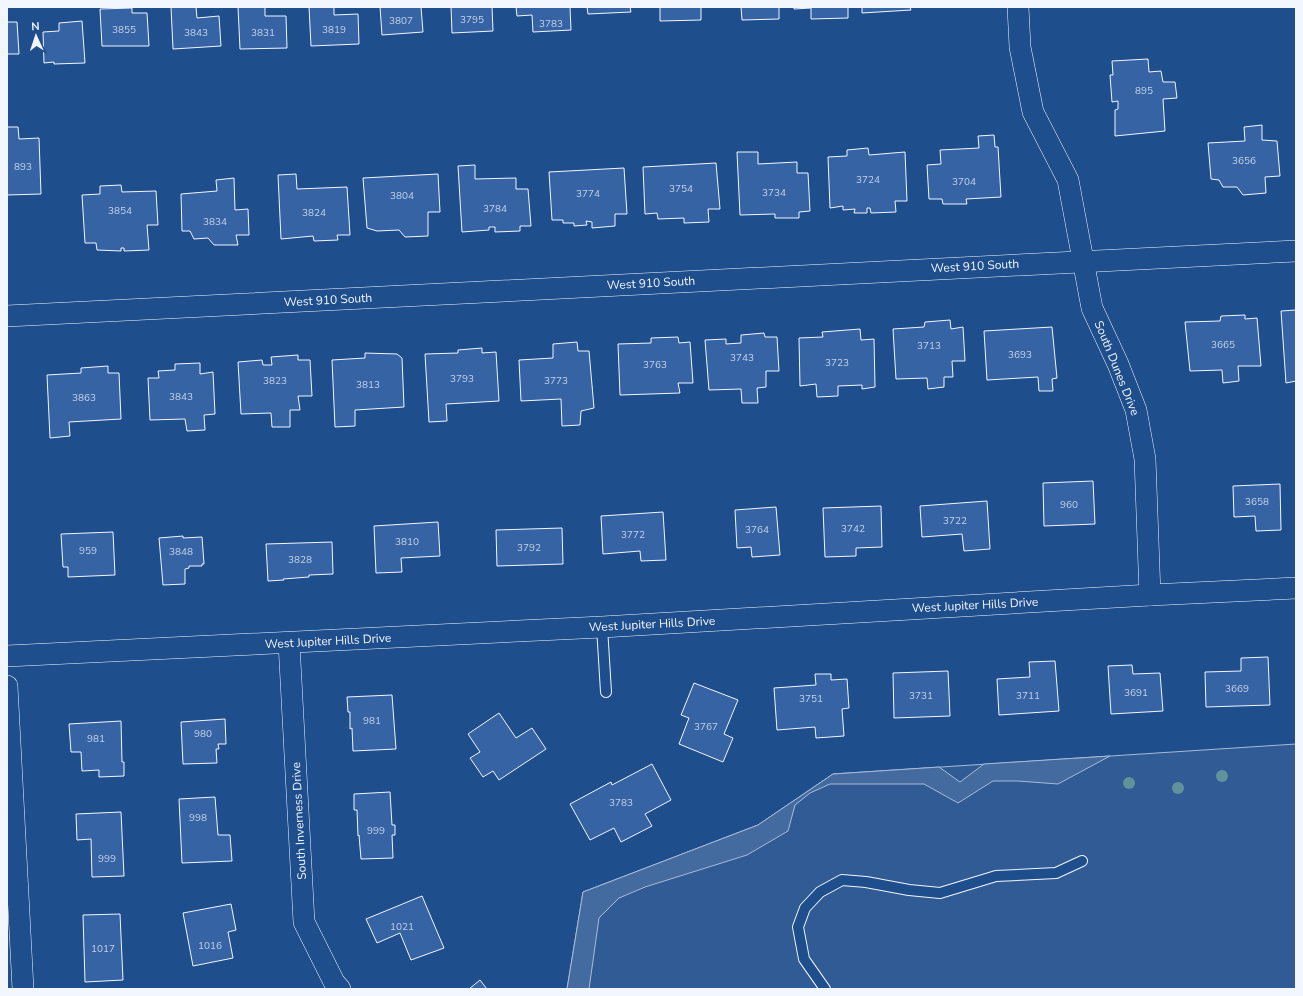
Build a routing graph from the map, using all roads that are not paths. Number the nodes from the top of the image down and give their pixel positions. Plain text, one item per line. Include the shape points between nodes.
1 (1018, 7) edge
2 (1296, 250) edge
3 (1084, 261) junction
4 (7, 316) edge
5 (1296, 588) edge
6 (1150, 595) junction
7 (602, 627) junction
8 (289, 643) junction
9 (7, 656) edge
10 (7, 686) edge
11 (606, 692) dead end
12 (1082, 861) dead end
13 (23, 989) edge
14 (340, 989) edge
15 (825, 989) edge

1 - 3 street, South Dunes Drive via 1020,47 1033,112 1068,180
2 - 3 street, West 910 South
3 - 4 street, West 910 South
3 - 6 street, South Dunes Drive via 1092,308 1136,410 1145,459
5 - 6 street, West Jupiter Hills Drive
6 - 7 street, West Jupiter Hills Drive
7 - 8 street, West Jupiter Hills Drive
7 - 11 lane
8 - 9 street, West Jupiter Hills Drive
8 - 14 street, South Inverness Drive via 304,922
10 - 13 street
12 - 15 lane via 1056,873 996,876 940,893 842,880 820,892 804,908 798,926 804,959

